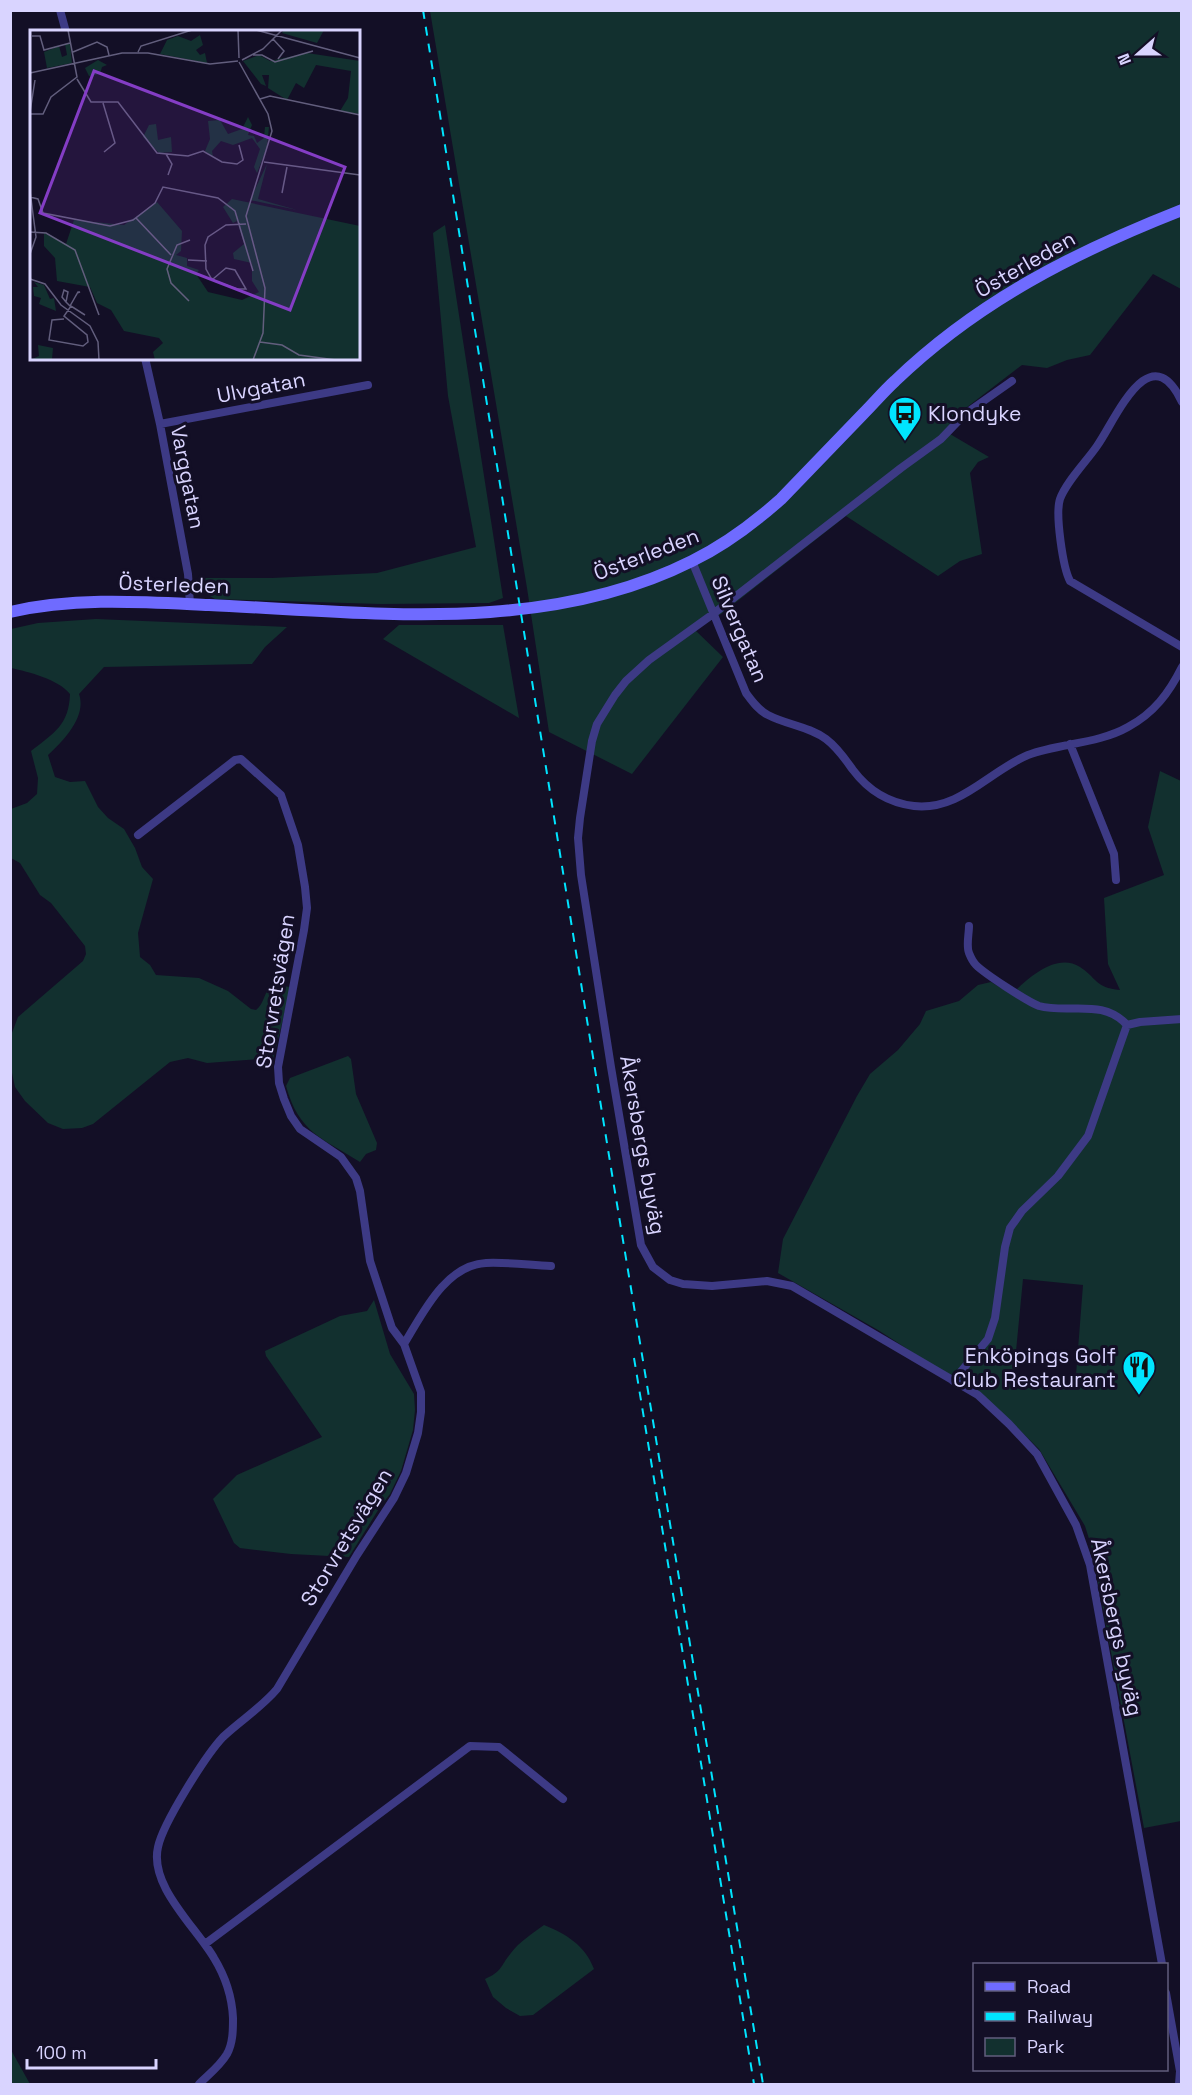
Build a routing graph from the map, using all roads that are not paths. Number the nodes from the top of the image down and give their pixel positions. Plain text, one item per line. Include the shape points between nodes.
1 (60, 10) edge
2 (65, 30) edge
3 (1182, 210) edge
4 (145, 360) edge
5 (1012, 381) dead end
6 (368, 385) dead end
7 (1182, 402) edge
8 (160, 424) junction
9 (692, 561) junction
10 (190, 604) junction
11 (10, 612) edge
12 (713, 614) junction
13 (1182, 647) edge
14 (1182, 667) edge
15 (1070, 744) junction
16 (138, 835) dead end
17 (1116, 880) dead end
18 (969, 926) dead end
19 (1182, 1019) edge
20 (1126, 1025) junction
21 (550, 1266) dead end
22 (404, 1344) junction
23 (953, 1381) junction
24 (563, 1799) dead end
25 (205, 1944) junction
26 (1162, 1963) edge
27 (1168, 1999) edge
28 (199, 2085) edge
29 (1179, 2085) edge

1 - 2 street
3 - 9 street, Österleden via 1106,240 996,300 894,381 765,513
4 - 8 street, Varggatan
5 - 12 street, Åkersbergs byväg via 965,414 942,440
6 - 8 street, Ulvgatan
7 - 13 street via 1172,384 1162,377 1149,378 1135,386 1063,492 1058,512 1064,565 1070,580
8 - 10 street, Varggatan
9 - 10 street, Österleden via 597,595 492,612 391,614
9 - 12 street, Silvergatan
10 - 11 street, Österleden via 86,601
12 - 15 street, Silvergatan via 746,693 755,705 827,740 867,786 890,800 931,806 959,798 1019,759
12 - 23 street, Åkersbergs byväg via 649,660 626,681 605,709 592,741 580,818 583,887 641,1245 653,1267 683,1284 712,1286 767,1281 792,1286
14 - 15 street, Silvergatan via 1154,709 1129,727
15 - 17 street via 1114,854
16 - 22 street, Storvretsvägen via 235,760 241,759 281,795 298,845 307,908 278,1067 279,1083 300,1130 341,1157 356,1178 370,1261 392,1329
18 - 20 street via 968,951 975,964 1028,1001 1039,1006 1104,1010
19 - 20 street
20 - 23 street via 1088,1136 1010,1228 988,1339
21 - 22 street via 483,1263 459,1271 424,1310
22 - 25 street, Storvretsvägen via 421,1392 421,1412 406,1473 394,1498 278,1689 210,1752 157,1849 161,1877 181,1913
23 - 26 street, Åkersbergs byväg via 978,1395 1033,1449 1084,1546
24 - 25 street via 499,1747 470,1746
25 - 28 street, Storvretsvägen via 228,1990 233,2032 227,2054
27 - 29 street

